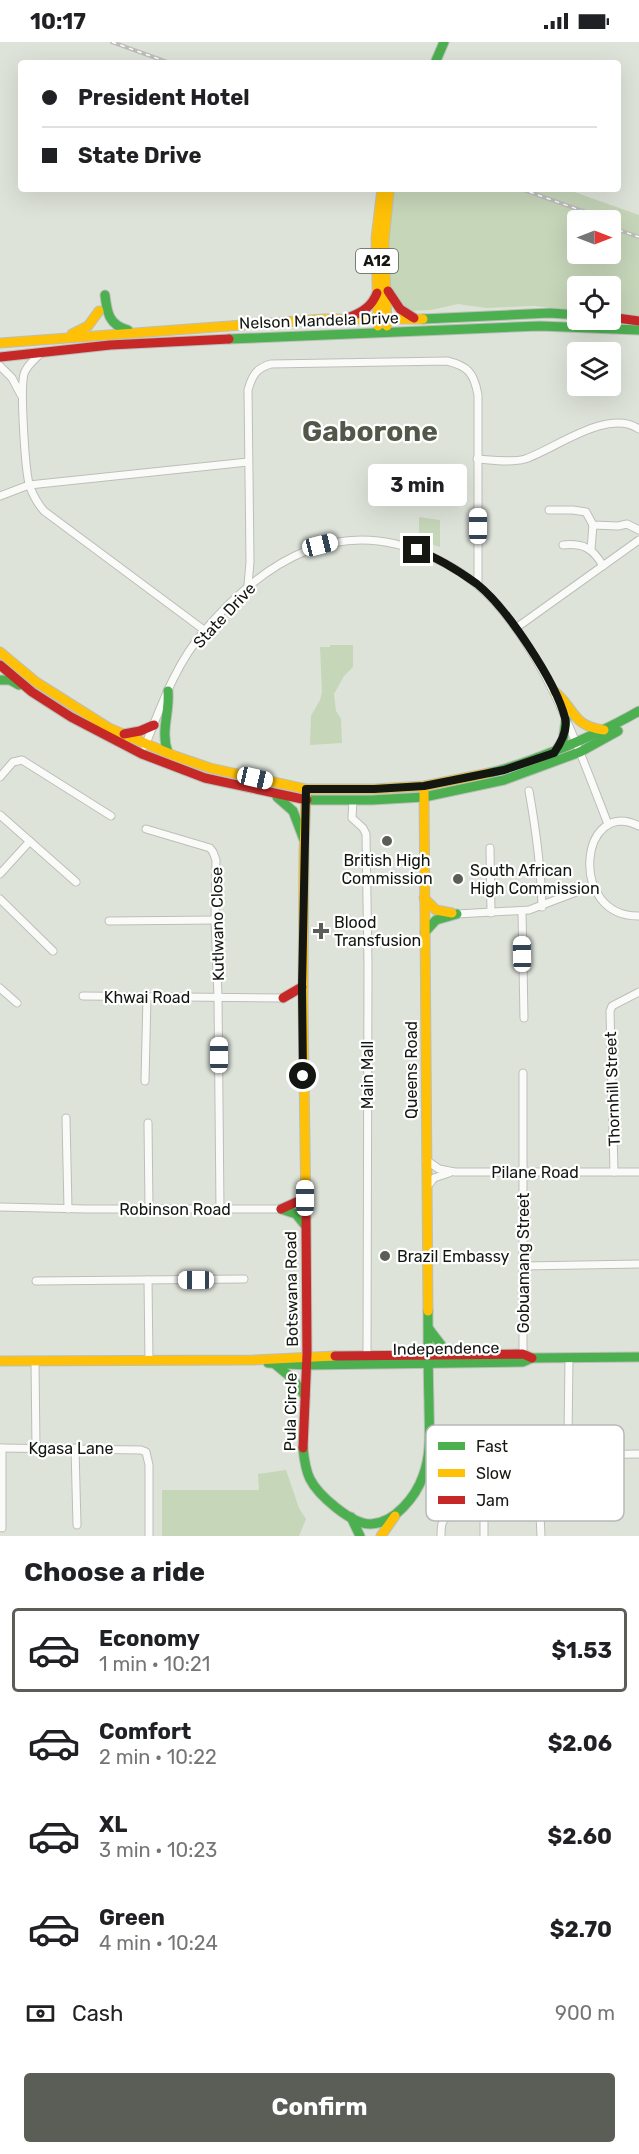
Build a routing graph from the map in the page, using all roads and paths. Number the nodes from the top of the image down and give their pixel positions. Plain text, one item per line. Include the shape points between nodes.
1 (436, 42) edge
2 (444, 42) edge
3 (428, 60) edge
4 (436, 60) edge
5 (386, 192) edge
6 (382, 290) junction
7 (105, 295) dead end
8 (99, 311) dead end
9 (567, 314) edge
10 (347, 319) junction
11 (382, 319) junction
12 (415, 319) junction
13 (621, 319) edge
14 (639, 321) edge
15 (639, 330) edge
16 (145, 332) junction
17 (383, 332) junction
18 (58, 338) junction
19 (0, 343) edge
20 (41, 353) junction
21 (0, 357) edge
22 (0, 366) edge
23 (22, 398) junction
24 (639, 429) edge
25 (477, 459) junction
26 (248, 462) junction
27 (29, 485) junction
28 (0, 496) edge
29 (549, 510) dead end
30 (593, 525) junction
31 (639, 530) edge
32 (639, 540) edge
33 (563, 545) dead end
34 (591, 549) junction
35 (603, 566) junction
36 (248, 585) junction
37 (478, 585) junction
38 (516, 628) junction
39 (204, 630) junction
40 (0, 652) edge
41 (3, 666) edge
42 (0, 680) edge
43 (168, 691) junction
44 (32, 692) junction
45 (555, 692) junction
46 (639, 711) edge
47 (566, 720) junction
48 (639, 720) edge
49 (154, 725) junction
50 (606, 730) junction
51 (124, 734) junction
52 (146, 744) junction
53 (578, 748) junction
54 (168, 753) junction
55 (554, 753) junction
56 (142, 754) junction
57 (0, 777) edge
58 (424, 786) junction
59 (306, 789) junction
60 (529, 791) dead end
61 (272, 794) junction
62 (424, 797) junction
63 (306, 800) junction
64 (353, 800) junction
65 (0, 815) edge
66 (111, 816) dead end
67 (608, 824) junction
68 (639, 826) edge
69 (146, 829) dead end
70 (304, 840) junction
71 (30, 841) junction
72 (490, 848) dead end
73 (0, 874) edge
74 (76, 882) dead end
75 (592, 886) junction
76 (424, 898) junction
77 (0, 899) edge
78 (542, 907) junction
79 (522, 912) junction
80 (491, 913) junction
81 (458, 914) junction
82 (639, 915) edge
83 (215, 920) junction
84 (109, 921) dead end
85 (425, 932) junction
86 (53, 951) dead end
87 (302, 987) junction
88 (0, 988) edge
89 (639, 992) edge
90 (83, 996) dead end
91 (147, 997) junction
92 (218, 997) junction
93 (283, 998) junction
94 (17, 1003) dead end
95 (302, 1009) junction
96 (524, 1018) dead end
97 (523, 1073) dead end
98 (145, 1081) dead end
99 (66, 1118) dead end
100 (148, 1123) dead end
101 (426, 1160) junction
102 (455, 1172) junction
103 (614, 1172) junction
104 (639, 1172) edge
105 (524, 1173) junction
106 (427, 1186) junction
107 (305, 1198) junction
108 (0, 1207) edge
109 (149, 1208) junction
110 (68, 1209) junction
111 (220, 1209) junction
112 (281, 1209) junction
113 (304, 1224) junction
114 (639, 1264) edge
115 (524, 1266) junction
116 (244, 1279) dead end
117 (148, 1280) junction
118 (36, 1281) dead end
119 (428, 1327) junction
120 (448, 1354) junction
121 (367, 1355) junction
122 (639, 1357) edge
123 (526, 1358) junction
124 (569, 1358) junction
125 (428, 1359) junction
126 (254, 1360) junction
127 (306, 1360) junction
128 (0, 1361) edge
129 (35, 1362) junction
130 (149, 1362) junction
131 (276, 1365) junction
132 (305, 1396) junction
133 (429, 1425) edge
134 (568, 1425) edge
135 (1, 1448) edge
136 (36, 1448) junction
137 (75, 1448) junction
138 (624, 1454) edge
139 (639, 1454) edge
140 (426, 1472) edge
141 (396, 1514) junction
142 (351, 1517) junction
143 (443, 1521) edge
144 (484, 1521) edge
145 (540, 1521) edge
146 (77, 1525) dead end
147 (2, 1528) dead end
148 (149, 1536) edge
149 (360, 1536) edge
150 (381, 1536) edge
151 (441, 1536) edge
152 (483, 1536) edge
153 (541, 1536) edge

1 - 3 main road
2 - 4 main road
5 - 6 main road, A12 via 376,238
6 - 10 main road via 369,307
6 - 11 main road, A12
6 - 12 main road
7 - 16 main road via 111,322 120,328
8 - 18 main road via 86,328
9 - 12 main road, Nelson Mandela Drive
10 - 11 main road, Nelson Mandela Drive
10 - 16 main road, Nelson Mandela Drive
11 - 12 main road, Nelson Mandela Drive
11 - 17 main road, A12
13 - 14 main road
15 - 17 main road, Nelson Mandela Drive via 551,326
16 - 18 main road, Nelson Mandela Drive
17 - 20 main road, Nelson Mandela Drive via 122,345
18 - 19 main road, Nelson Mandela Drive
20 - 21 main road, Nelson Mandela Drive
20 - 23 street via 25,371
22 - 23 street via 17,384
23 - 27 street
24 - 25 street via 626,423 609,423 524,459
25 - 26 street via 476,384 469,370 438,361 261,367 248,390
25 - 37 street
26 - 27 street
26 - 36 street
27 - 28 street
27 - 39 street via 44,511
29 - 30 street via 586,512
30 - 31 street via 627,524
30 - 34 street
32 - 35 street
33 - 34 street
34 - 35 street
35 - 38 street
36 - 37 street, State Drive via 317,546 363,539 420,552
36 - 39 street, State Drive
37 - 38 street, State Drive
38 - 45 street, State Drive
39 - 43 street, State Drive
40 - 41 main road
41 - 44 main road
41 - 51 main road
42 - 44 main road via 10,680
43 - 49 street, State Drive
43 - 54 main road via 170,707 162,732
44 - 56 main road
45 - 47 street, State Drive
45 - 50 main road via 578,722 591,729
46 - 50 main road
47 - 53 street, State Drive
47 - 55 main road via 563,740
48 - 53 main road
49 - 51 main road
49 - 52 street, State Drive
50 - 53 main road
51 - 52 main road
52 - 54 main road
52 - 56 street, State Drive
53 - 55 main road
53 - 62 main road via 504,780
53 - 67 street, State Drive
54 - 59 main road via 210,768
55 - 58 main road via 504,770
56 - 61 main road via 205,778
57 - 66 street via 13,762 22,760
58 - 59 main road
58 - 62 main road, Queens Road
59 - 63 main road, Botswana Road
60 - 78 street
61 - 63 main road
61 - 70 main road via 296,814
62 - 64 main road
62 - 76 main road, Queens Road
63 - 64 main road
63 - 70 main road, Botswana Road
64 - 121 street, Main Mall via 352,818 366,834
65 - 71 street
67 - 68 street via 630,821
67 - 75 street via 592,844
69 - 83 street, Kutlwano Close via 213,852
70 - 87 main road, Botswana Road
71 - 73 street
71 - 74 street
72 - 80 street
75 - 78 street
75 - 82 street via 605,903 624,914
76 - 81 main road via 436,910
76 - 85 main road, Queens Road
77 - 86 street
78 - 79 street
79 - 80 street
79 - 96 street
80 - 81 street
81 - 85 main road via 436,920
83 - 84 street
83 - 92 street, Kutlwano Close
85 - 101 main road, Queens Road
87 - 93 main road
87 - 95 main road, Botswana Road
88 - 94 street
89 - 103 street, Thornhill Street via 612,1006 610,1011
90 - 91 street, Khwai Road
91 - 92 street, Khwai Road
91 - 98 street
92 - 93 street, Khwai Road
92 - 111 street, Kutlwano Close
93 - 95 main road
95 - 107 main road, Botswana Road
97 - 105 street, Gobuamang Street
99 - 110 street
100 - 109 street
101 - 102 street via 439,1169
101 - 106 main road, Queens Road
102 - 105 street, Pilane Road
102 - 106 street via 438,1176
103 - 104 street, Pilane Road
103 - 105 street, Pilane Road
105 - 115 street, Gobuamang Street
106 - 119 main road, Queens Road
107 - 112 main road
107 - 113 main road, Botswana Road
108 - 110 street, Robinson Road
109 - 110 street, Robinson Road
109 - 111 street, Robinson Road
111 - 112 street, Robinson Road
112 - 113 main road via 296,1214
113 - 127 main road, Botswana Road
114 - 115 street
115 - 123 street, Gobuamang Street
116 - 117 street
117 - 118 street
117 - 130 street
119 - 120 main road
119 - 125 main road, Queens Road
120 - 123 main road, Independence
120 - 125 main road, Independence
121 - 125 main road, Independence
121 - 127 main road, Independence
122 - 124 main road
123 - 124 main road
123 - 125 main road, Independence
124 - 134 street
125 - 127 main road, Independence
125 - 133 main road
126 - 127 main road
126 - 130 main road
126 - 131 main road, Independence
127 - 131 main road, Independence
127 - 132 main road, Pula Circle
128 - 129 main road
129 - 130 main road
129 - 136 street
131 - 132 main road
132 - 142 main road, Pula Circle via 304,1458 308,1476 322,1496
135 - 136 street, Kgasa Lane
135 - 147 street
136 - 137 street, Kgasa Lane
137 - 146 street
137 - 148 street, Kgasa Lane via 146,1452
138 - 139 street
140 - 141 main road via 420,1487
141 - 142 main road, Pula Circle via 371,1524
141 - 150 main road
142 - 149 main road
143 - 151 street
144 - 152 street
145 - 153 street

